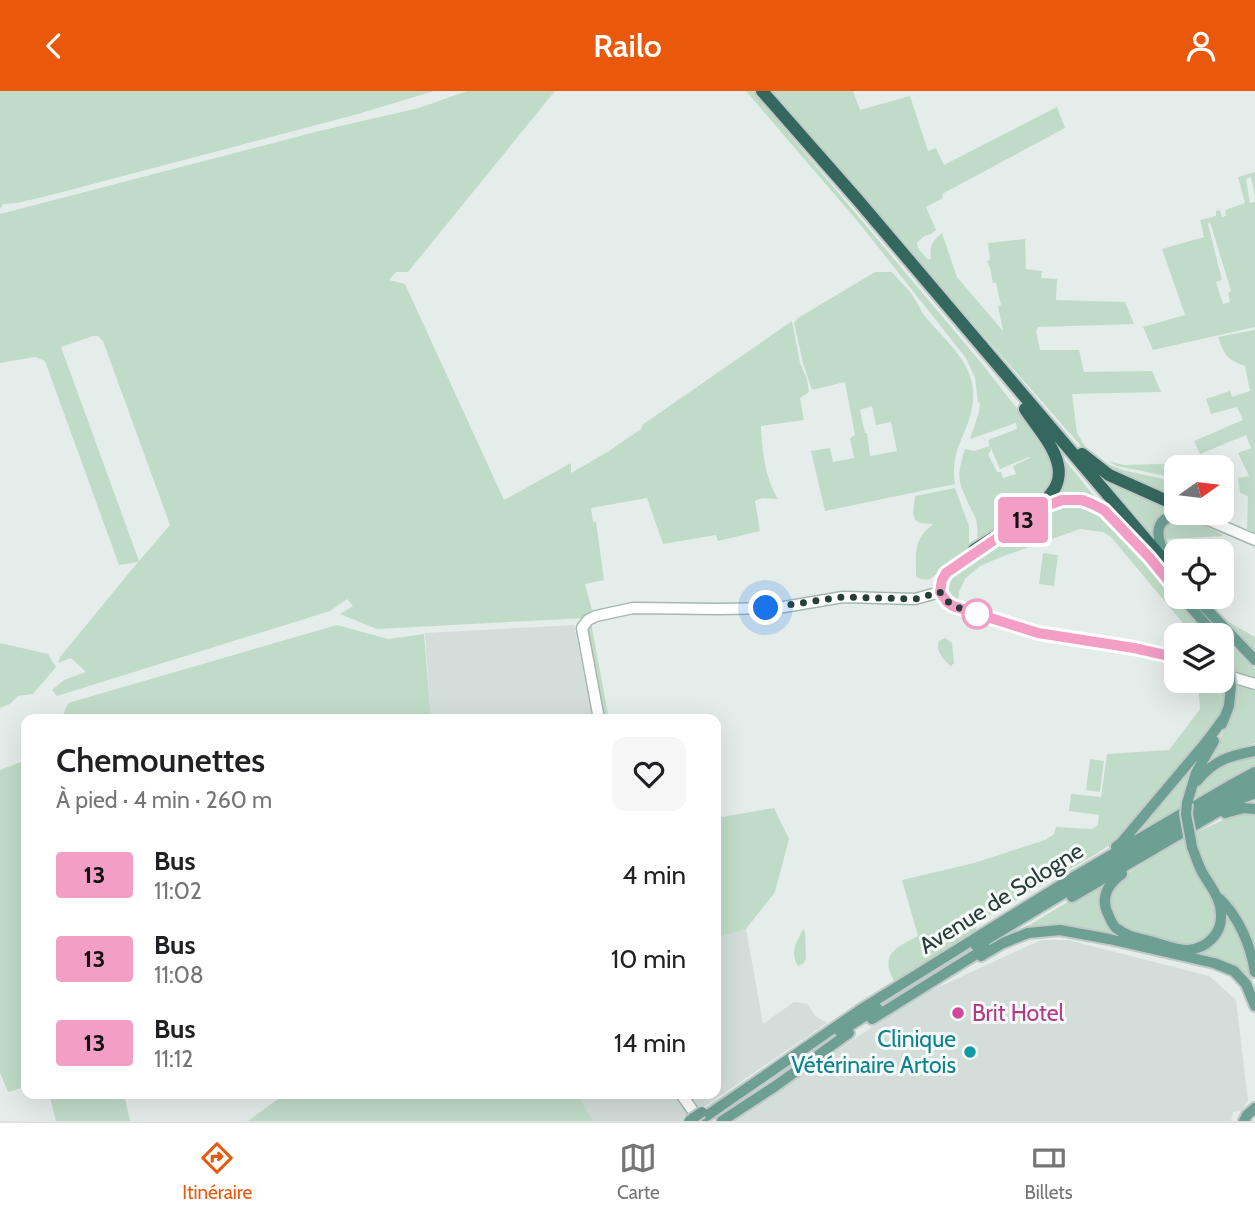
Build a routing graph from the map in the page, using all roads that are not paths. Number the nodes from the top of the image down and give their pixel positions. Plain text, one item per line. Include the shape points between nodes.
1 (760, 91) edge
2 (1024, 395) junction
3 (1025, 409) junction
4 (1164, 500) edge
5 (1164, 521) edge
6 (1220, 525) edge
7 (1255, 540) edge
8 (974, 550) joint
9 (1164, 551) edge
10 (1149, 557) junction
11 (1164, 558) edge
12 (1164, 575) edge
13 (940, 592) junction
14 (1204, 609) edge
15 (1164, 655) edge
16 (1255, 660) edge
17 (1234, 678) edge
18 (1255, 684) edge
19 (1231, 693) edge
20 (598, 714) edge
21 (1224, 718) junction
22 (1255, 751) edge
23 (1255, 772) edge
24 (1255, 783) edge
25 (1255, 793) edge
26 (1187, 803) junction
27 (1255, 809) edge
28 (1203, 822) junction
29 (1173, 838) junction
30 (1077, 875) junction
31 (1218, 897) junction
32 (1255, 972) edge
33 (915, 992) junction
34 (872, 1003) junction
35 (1255, 1006) edge
36 (777, 1071) junction
37 (765, 1093) junction
38 (685, 1099) edge
39 (1255, 1108) edge
40 (703, 1119) edge
41 (689, 1121) edge
42 (722, 1121) edge
43 (731, 1121) edge
44 (1244, 1121) edge

1 - 2 highway
1 - 3 highway
2 - 4 highway via 1087,460
2 - 11 highway
3 - 8 highway via 1054,452 1058,482 1041,505
3 - 10 highway
5 - 9 main road via 1158,541
6 - 7 street
8 - 13 main road via 943,572
10 - 12 main road
10 - 13 main road via 1104,510 1082,500 1062,500 1041,508 946,573
13 - 15 street via 953,606 1038,633
13 - 20 street via 908,599 843,597 778,608 633,608 605,613 582,628
14 - 16 main road
17 - 18 street
19 - 21 main road, bridge
21 - 26 main road via 1196,773
21 - 30 main road via 1121,843
22 - 26 main road via 1234,755 1207,769
23 - 30 main road, Avenue de Sologne
24 - 36 main road, Avenue de Sologne via 1172,828
25 - 28 main road
26 - 31 main road, bridge via 1192,847
27 - 28 main road via 1230,811
28 - 29 main road
29 - 31 main road via 1114,879 1105,893 1104,907 1113,926 1140,939 1183,950 1195,948 1208,942 1220,926
29 - 33 main road
30 - 34 main road, Avenue de Sologne
31 - 32 main road via 1242,928
33 - 35 main road via 1003,943 1028,933 1060,930 1214,963 1234,971
33 - 37 main road
34 - 36 main road, Avenue de Sologne
34 - 40 main road via 848,1014
36 - 40 main road
37 - 42 main road
37 - 43 main road
38 - 40 street
39 - 44 main road
40 - 41 main road, bridge

